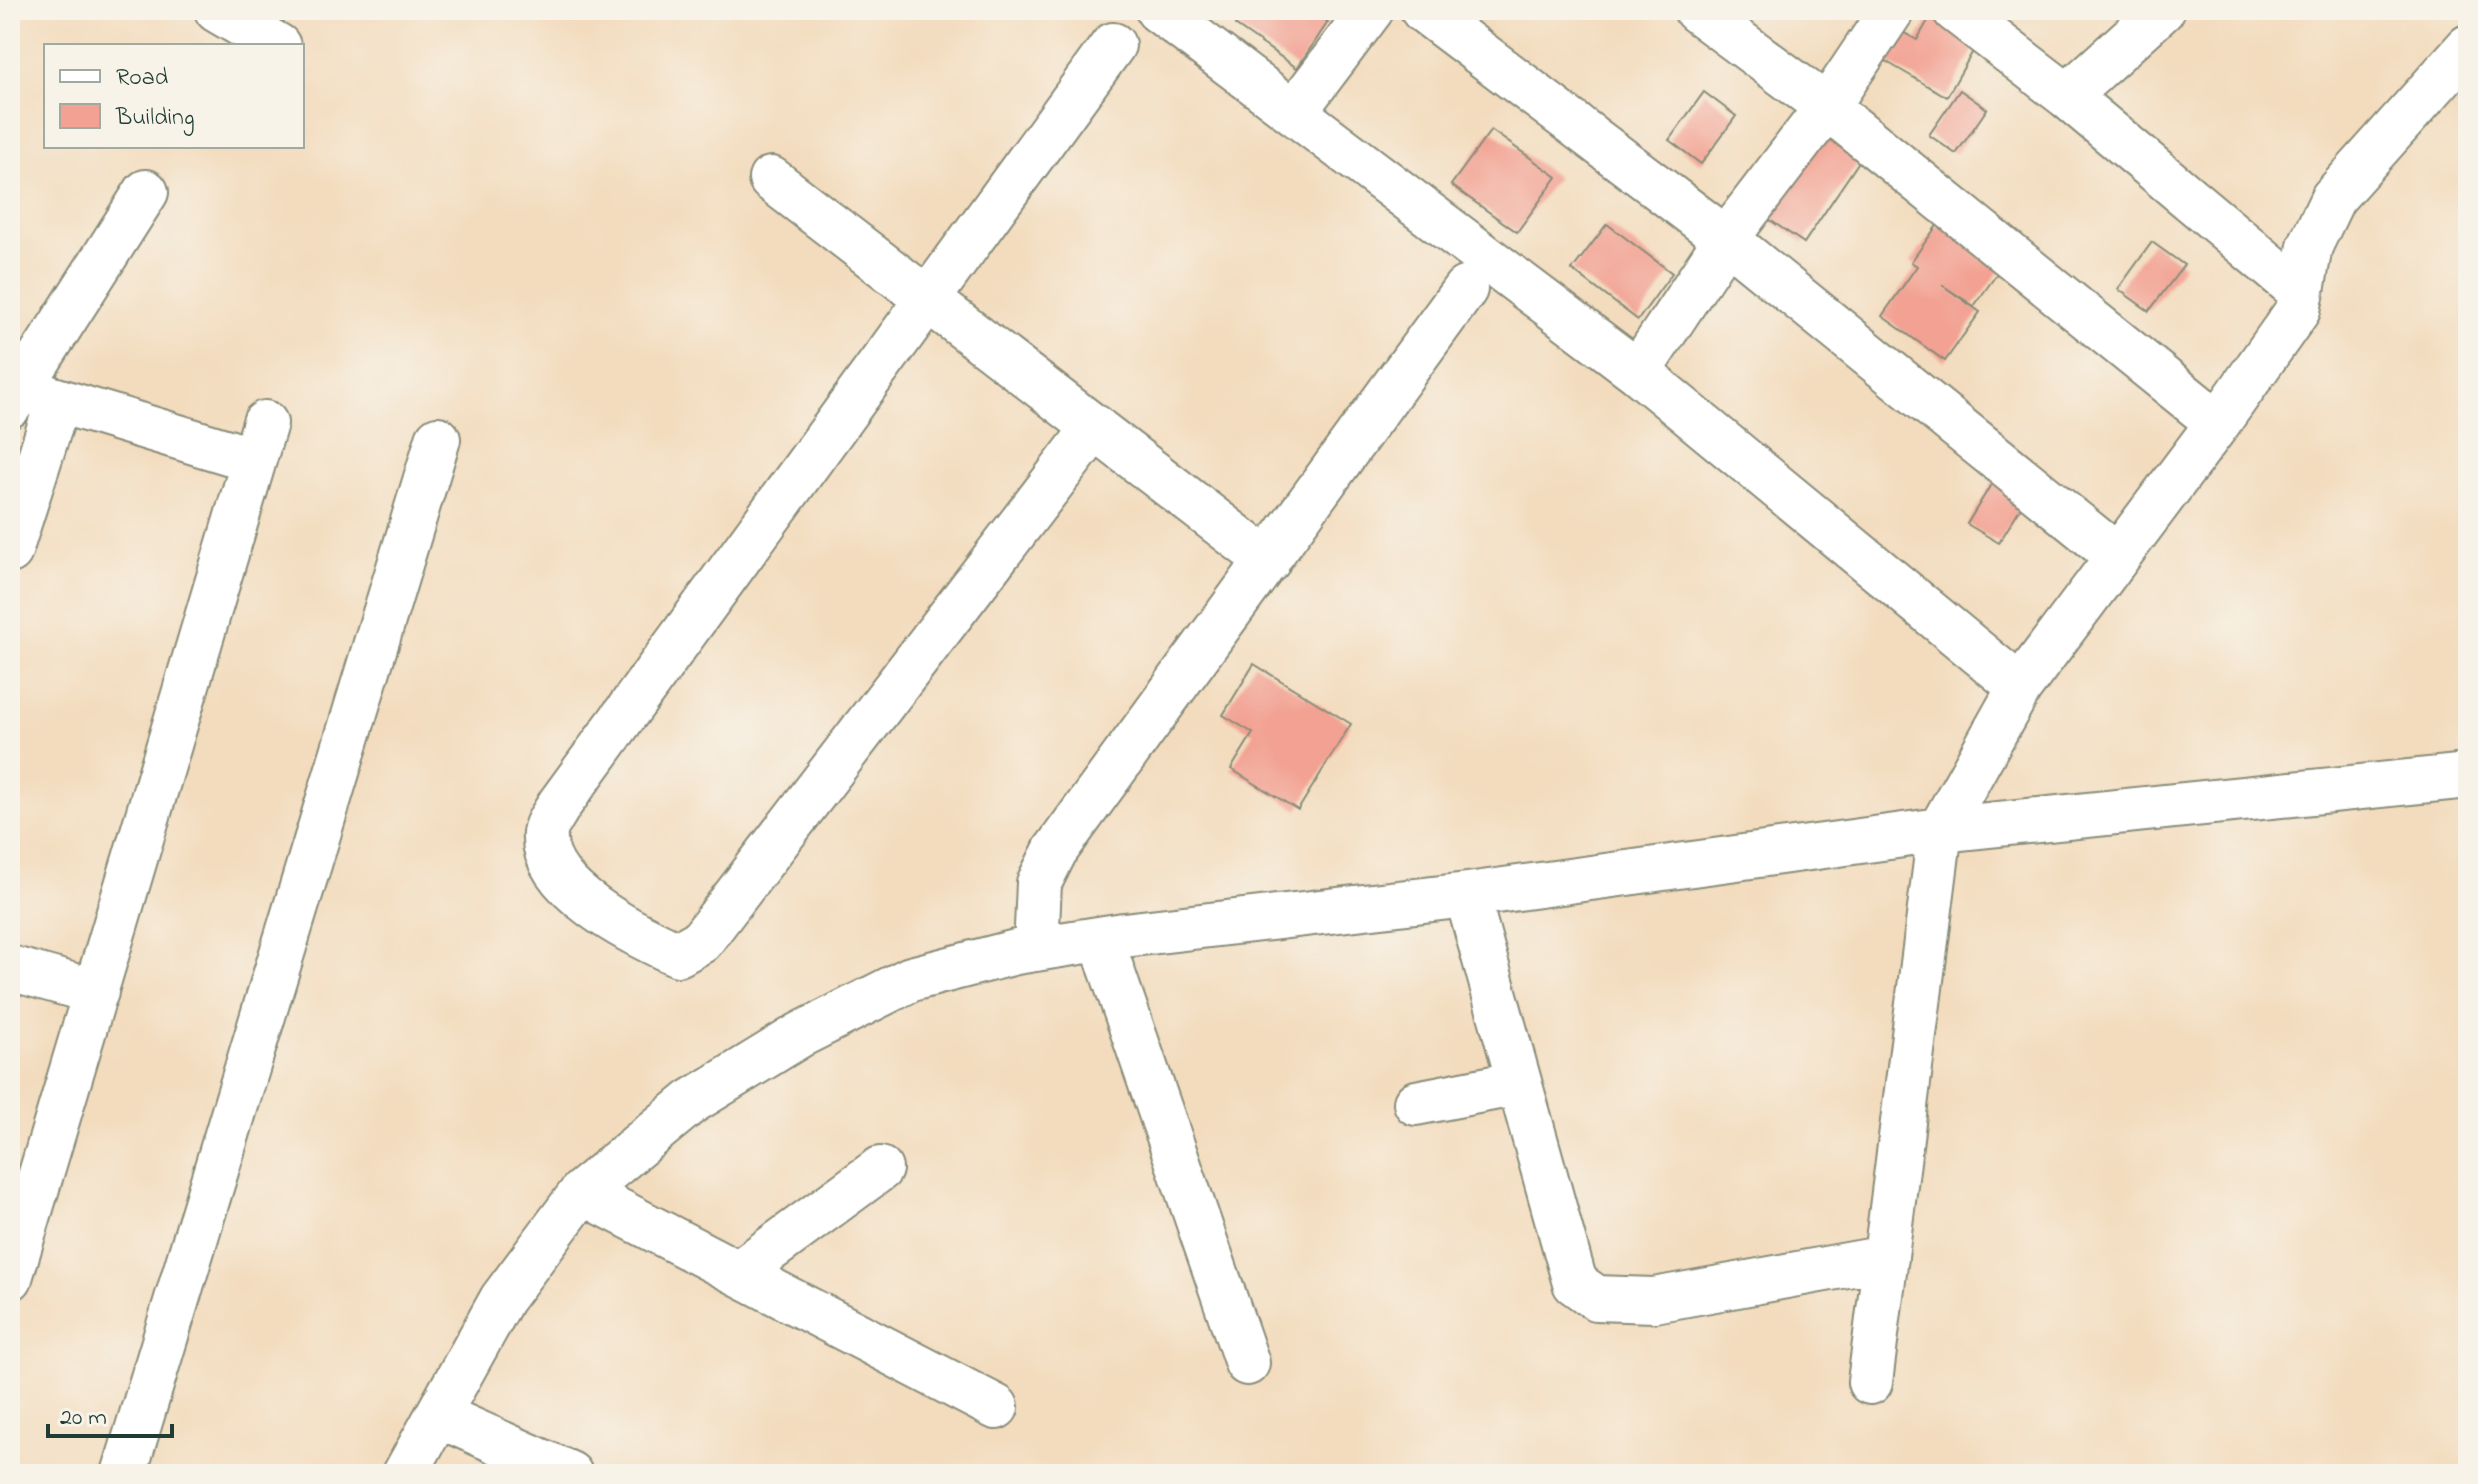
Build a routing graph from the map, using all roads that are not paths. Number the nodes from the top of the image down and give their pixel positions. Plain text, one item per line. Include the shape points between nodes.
1 (217, 10) edge
2 (1158, 10) edge
3 (1371, 10) edge
4 (1423, 10) edge
5 (1696, 10) edge
6 (1892, 10) edge
7 (1955, 10) edge
8 (2162, 10) edge
9 (275, 44) edge
10 (1113, 45) dead end
11 (2468, 47) edge
12 (2067, 96) junction
13 (1827, 107) junction
14 (1294, 112) junction
15 (771, 179) dead end
16 (146, 192) dead end
17 (1726, 239) junction
18 (1465, 289) dead end
19 (2301, 296) junction
20 (928, 300) junction
21 (1638, 372) junction
22 (29, 398) edge
23 (2218, 423) junction
24 (1095, 427) junction
25 (438, 439) dead end
26 (10, 551) edge
27 (2117, 556) junction
28 (1268, 561) junction
29 (2020, 687) junction
30 (2468, 776) edge
31 (1940, 830) junction
32 (1467, 895) junction
33 (1101, 939) junction
34 (1036, 949) junction
35 (10, 968) edge
36 (96, 992) junction
37 (1519, 1083) junction
38 (1416, 1103) dead end
39 (880, 1169) dead end
40 (582, 1192) junction
41 (1886, 1258) junction
42 (738, 1273) junction
43 (10, 1278) edge
44 (1247, 1363) dead end
45 (1870, 1382) dead end
46 (996, 1407) dead end
47 (438, 1415) junction
48 (124, 1474) edge
49 (405, 1474) edge
50 (570, 1474) edge

1 - 9 street
2 - 14 street
3 - 14 street
4 - 17 street
5 - 13 street
6 - 13 street
7 - 12 street
8 - 12 street
10 - 20 street
11 - 19 street via 2333,198 2310,246
12 - 19 street
13 - 17 street
13 - 23 street
14 - 21 street
15 - 20 street
16 - 22 street
17 - 21 street
17 - 27 street
18 - 28 street
19 - 23 street via 2298,310
20 - 24 street
20 - 24 street via 559,805 545,832 549,857 559,878 582,896 629,931 678,954 701,941
21 - 29 street
22 - 26 street
22 - 36 street via 259,442
23 - 27 street
24 - 28 street
25 - 48 street
27 - 29 street
28 - 34 street via 1055,851 1039,883
29 - 31 street
30 - 31 street
31 - 32 street
31 - 41 street
32 - 33 street
32 - 37 street
33 - 34 street
33 - 44 street
34 - 40 street via 911,979 800,1035 691,1102
35 - 36 street
36 - 43 street
37 - 38 street
37 - 41 street via 1575,1283 1596,1298 1654,1300
39 - 42 street
40 - 42 street
40 - 47 street via 502,1299
41 - 45 street
42 - 46 street
47 - 49 street
47 - 50 street

